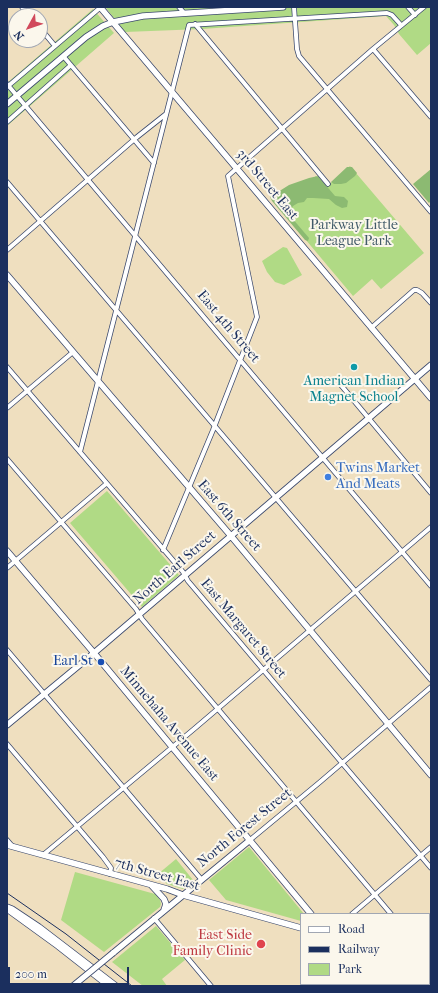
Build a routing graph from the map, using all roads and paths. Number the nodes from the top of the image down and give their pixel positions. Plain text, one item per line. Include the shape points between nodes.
1 (100, 7) edge
2 (179, 7) edge
3 (282, 7) edge
4 (294, 7) edge
5 (408, 7) edge
6 (424, 7) edge
7 (184, 13) junction
8 (415, 15) junction
9 (295, 18) junction
10 (113, 22) junction
11 (195, 24) junction
12 (401, 25) junction
13 (48, 38) edge
14 (55, 46) junction
15 (373, 49) junction
16 (64, 57) junction
17 (71, 65) junction
18 (8, 85) edge
19 (327, 89) junction
20 (172, 92) junction
21 (17, 95) junction
22 (7, 104) edge
23 (25, 105) junction
24 (166, 114) junction
25 (431, 117) edge
26 (7, 122) edge
27 (281, 128) junction
28 (134, 140) junction
29 (154, 163) junction
30 (236, 167) junction
31 (89, 179) junction
32 (7, 182) edge
33 (328, 184) dead end
34 (431, 212) edge
35 (40, 222) junction
36 (136, 235) junction
37 (7, 250) edge
38 (7, 275) edge
39 (431, 303) edge
40 (116, 311) junction
41 (372, 328) junction
42 (74, 352) junction
43 (241, 359) junction
44 (431, 366) edge
45 (7, 367) edge
46 (415, 379) junction
47 (99, 381) junction
48 (340, 384) dead end
49 (27, 391) junction
50 (431, 398) edge
51 (7, 408) edge
52 (369, 419) junction
53 (215, 425) junction
54 (80, 452) junction
55 (323, 457) junction
56 (7, 459) edge
57 (106, 484) junction
58 (190, 488) junction
59 (431, 493) edge
60 (276, 498) junction
61 (61, 522) junction
62 (431, 527) edge
63 (231, 536) junction
64 (164, 550) junction
65 (7, 551) edge
66 (402, 551) junction
67 (15, 561) junction
68 (7, 568) edge
69 (185, 576) junction
70 (431, 586) edge
71 (356, 591) junction
72 (139, 615) junction
73 (310, 630) junction
74 (7, 650) edge
75 (94, 653) junction
76 (263, 670) junction
77 (431, 680) edge
78 (431, 686) edge
79 (44, 695) junction
80 (218, 709) junction
81 (388, 723) junction
82 (7, 725) edge
83 (7, 744) edge
84 (172, 747) junction
85 (342, 763) junction
86 (431, 775) edge
87 (123, 788) junction
88 (296, 802) junction
89 (76, 827) junction
90 (7, 840) edge
91 (250, 840) junction
92 (10, 846) edge
93 (431, 847) edge
94 (43, 856) junction
95 (421, 856) junction
96 (431, 868) edge
97 (110, 874) junction
98 (201, 879) junction
99 (151, 884) junction
100 (183, 895) junction
101 (375, 895) junction
102 (7, 908) edge
103 (164, 910) junction
104 (310, 913) edge
105 (353, 913) edge
106 (390, 913) edge
107 (154, 918) junction
108 (300, 928) edge
109 (73, 986) edge
110 (109, 986) edge
111 (116, 986) edge
112 (212, 986) edge

1 - 10 street, 3rd Street East
1 - 14 street
2 - 7 street
3 - 7 street
4 - 9 street
5 - 8 street
6 - 8 street
7 - 10 street via 143,16
8 - 12 street
9 - 11 street
9 - 12 street via 387,13
9 - 19 street via 299,56
10 - 16 street via 95,31
10 - 20 street, 3rd Street East
11 - 20 street via 189,25
11 - 27 street
12 - 15 street
13 - 14 street
14 - 18 street
15 - 19 street
15 - 25 street
16 - 17 street
16 - 21 street
17 - 23 street
17 - 28 street
18 - 21 street, East 4th Street
19 - 27 street
19 - 34 street
20 - 24 street
20 - 30 street, 3rd Street East
21 - 22 street
21 - 23 street, East 4th Street
23 - 26 street
23 - 31 street, East 4th Street
24 - 28 street
24 - 29 street
27 - 30 street
27 - 33 street
28 - 29 street
28 - 31 street
29 - 36 street
30 - 41 street, 3rd Street East
30 - 43 street via 228,174 228,178 257,317
31 - 35 street
31 - 36 street, East 4th Street
32 - 35 street
35 - 37 street
35 - 40 street
36 - 40 street
36 - 43 street, East 4th Street
38 - 42 street, East 6th Street
39 - 41 street via 417,290
40 - 47 street
40 - 53 street
41 - 46 street, 3rd Street East
42 - 47 street, East 6th Street
42 - 49 street
43 - 53 street
43 - 55 street, East 4th Street
44 - 46 street, North Earl Street
45 - 49 street, East Margaret Street
46 - 50 street, 3rd Street East
46 - 52 street, North Earl Street
47 - 54 street
47 - 58 street, East 6th Street
48 - 52 street
49 - 51 street
49 - 54 street, East Margaret Street
52 - 55 street, North Earl Street
52 - 59 street
53 - 58 street
53 - 60 street
54 - 57 street, East Margaret Street
55 - 60 street, North Earl Street
55 - 66 street, East 4th Street
56 - 61 street
57 - 61 street
57 - 64 street, East Margaret Street
58 - 63 street, East 6th Street
58 - 64 street
60 - 63 street, North Earl Street
60 - 71 street
61 - 67 street
61 - 72 street
62 - 66 street
63 - 69 street, North Earl Street
63 - 73 street, East 6th Street
64 - 69 street, East Margaret Street
65 - 67 street, Minnehaha Avenue East
66 - 70 street, East 4th Street
66 - 71 street
67 - 68 street
67 - 75 street, Minnehaha Avenue East
69 - 72 street, North Earl Street
69 - 76 street, East Margaret Street
71 - 73 street
71 - 77 street
72 - 75 street, North Earl Street
72 - 80 street
73 - 76 street
73 - 81 street, East 6th Street
74 - 79 street
75 - 79 street, North Earl Street
75 - 84 street, Minnehaha Avenue East
76 - 80 street
76 - 85 street, East Margaret Street
78 - 81 street, North Forest Street
79 - 82 street, North Earl Street
79 - 87 street
80 - 84 street
80 - 88 street
81 - 85 street, North Forest Street
81 - 86 street, East 6th Street
83 - 89 street
84 - 87 street
84 - 91 street, Minnehaha Avenue East
85 - 88 street, North Forest Street
85 - 95 street, East Margaret Street
87 - 89 street
87 - 98 street
88 - 91 street, North Forest Street
88 - 101 street
89 - 94 street
89 - 97 street via 111,868
90 - 92 street
91 - 98 street, North Forest Street
91 - 104 street, Minnehaha Avenue East
92 - 94 street, 7th Street East
93 - 95 street
94 - 97 street, 7th Street East
95 - 96 street, East Margaret Street
95 - 101 street
97 - 99 street, 7th Street East
98 - 100 street, North Forest Street
99 - 100 street, 7th Street East
99 - 103 street via 164,899
100 - 103 street, North Forest Street
100 - 108 street, 7th Street East
101 - 105 street
101 - 106 street
102 - 110 street
102 - 111 street via 39,927
103 - 107 street, North Forest Street
107 - 109 street, North Forest Street, bridge
107 - 112 street

